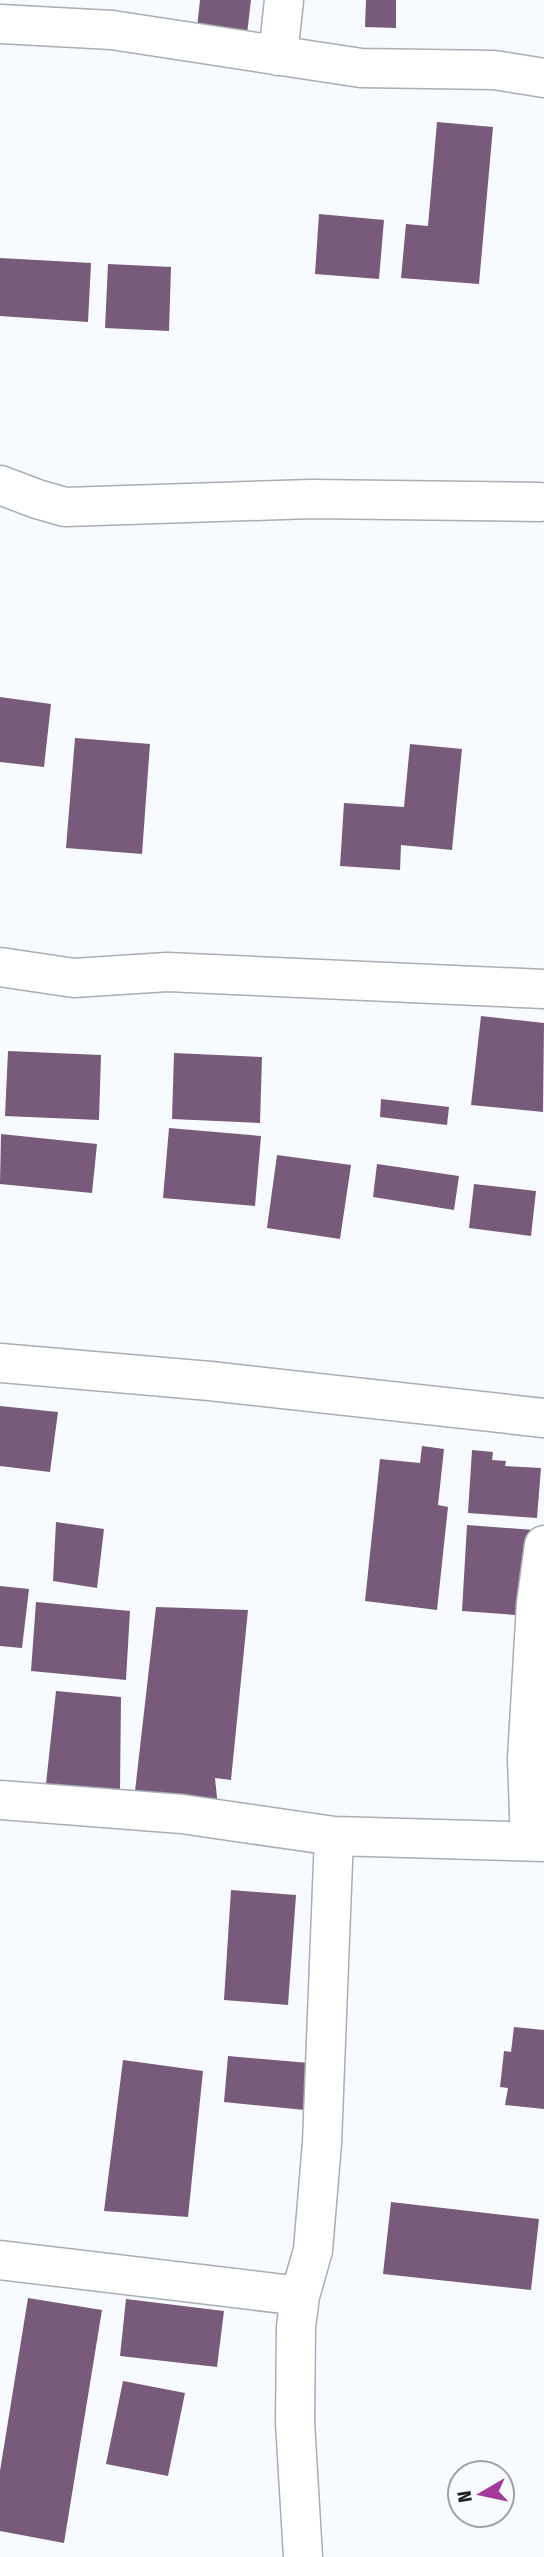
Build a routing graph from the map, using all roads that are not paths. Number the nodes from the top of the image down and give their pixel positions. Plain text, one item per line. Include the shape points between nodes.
1 (284, 0) edge
2 (0, 24) edge
3 (278, 56) junction
4 (544, 78) edge
5 (0, 485) edge
6 (540, 502) dead end
7 (0, 967) edge
8 (544, 989) edge
9 (0, 1363) edge
10 (544, 1418) edge
11 (544, 1545) edge
12 (0, 1800) edge
13 (334, 1836) junction
14 (537, 1842) edge
15 (0, 2260) edge
16 (300, 2296) junction
17 (303, 2557) edge

1 - 3 street
2 - 3 street via 112,30
3 - 4 street via 361,68 494,70
5 - 6 street via 65,507 312,499
7 - 8 street via 74,978 167,972
9 - 10 street
11 - 14 street via 527,1759
12 - 13 street via 182,1814
13 - 14 street
13 - 16 street via 322,2143 313,2250
15 - 16 street
16 - 17 street via 295,2422

